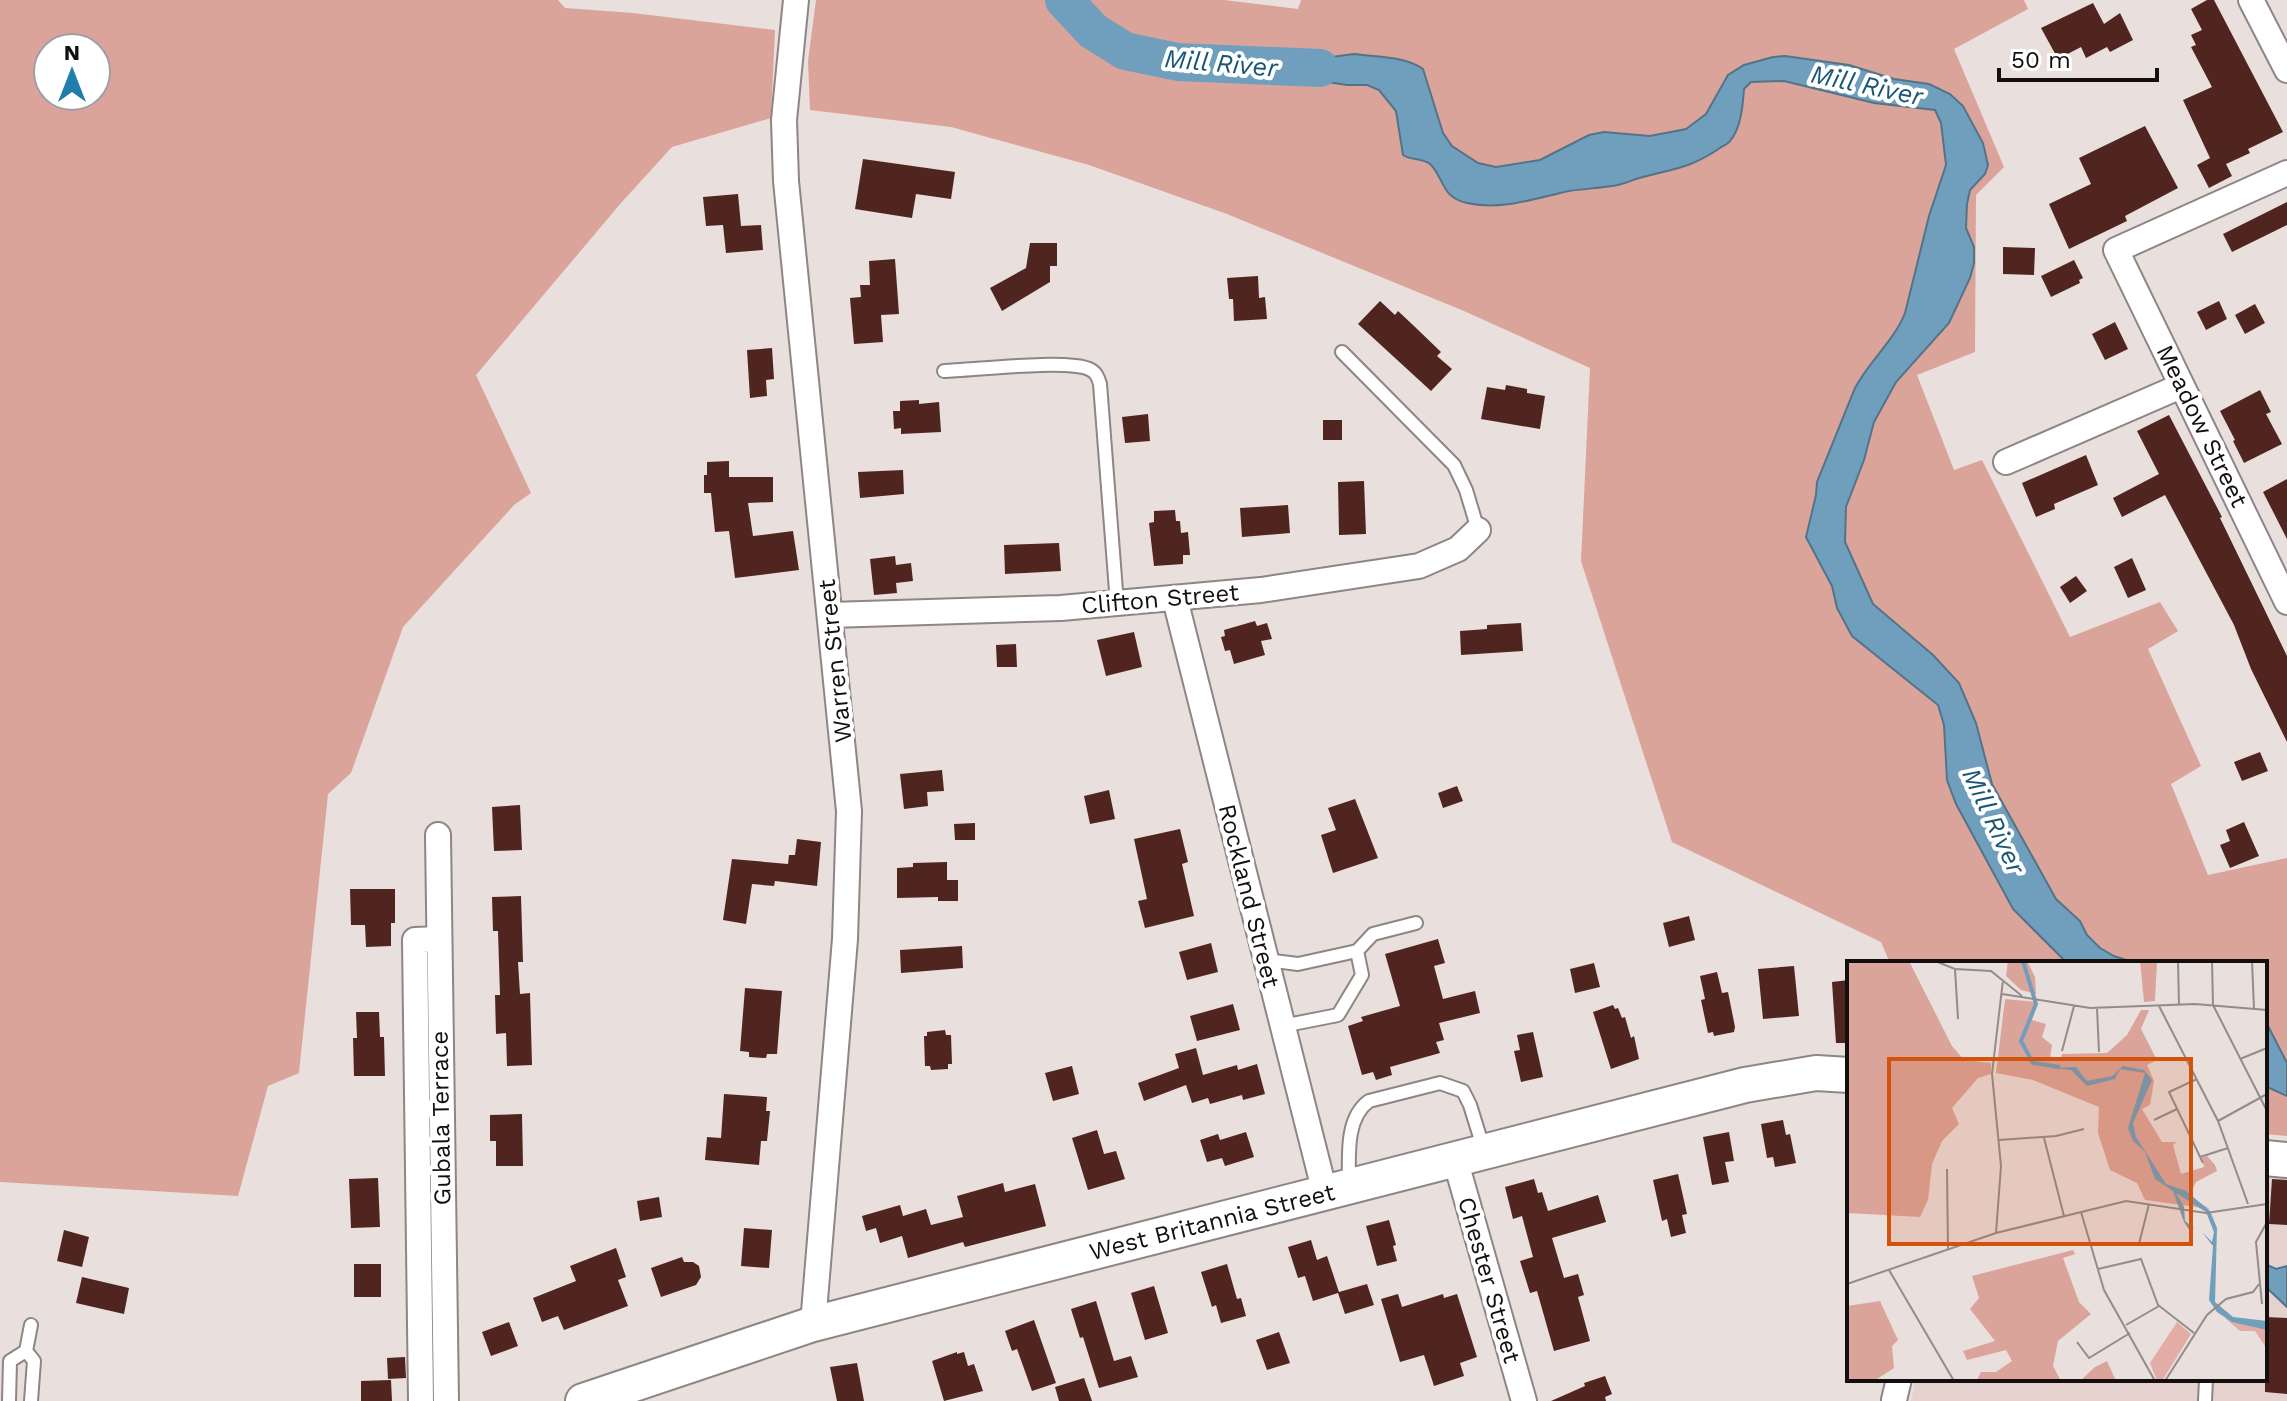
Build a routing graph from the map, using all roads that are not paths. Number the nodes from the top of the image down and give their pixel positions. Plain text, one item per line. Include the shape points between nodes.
1 (796, 0) edge
2 (2251, 0) edge
3 (2287, 70) edge
4 (2287, 173) edge
5 (1342, 352) dead end
6 (944, 371) dead end
7 (2181, 386) junction
8 (2006, 462) dead end
9 (1478, 530) joint
10 (1175, 599) junction
11 (2287, 602) edge
12 (1117, 604) junction
13 (830, 615) junction
14 (438, 835) dead end
15 (1416, 923) dead end
16 (439, 939) junction
17 (1357, 951) junction
18 (1265, 960) junction
19 (1282, 1026) junction
20 (1847, 1075) edge
21 (1469, 1155) junction
22 (2267, 1158) edge
23 (2287, 1160) edge
24 (1337, 1190) junction
25 (813, 1324) junction
26 (31, 1325) dead end
27 (26, 1351) junction
28 (2206, 1381) edge
29 (9, 1401) edge
30 (31, 1401) edge
31 (421, 1401) edge
32 (446, 1401) edge
33 (583, 1401) edge
34 (1524, 1401) edge
35 (2205, 1401) edge

1 - 13 street, Warren Street via 784,161
2 - 3 street
4 - 7 street, Meadow Street via 2116,250
5 - 9 lane via 1454,465
6 - 12 lane via 1058,366 1094,372 1100,384
7 - 8 street
7 - 11 street, Meadow Street
9 - 10 street, Clifton Street via 1448,555 1404,569
10 - 12 street, Clifton Street
10 - 18 street, Rockland Street
12 - 13 street, Clifton Street
13 - 25 street, Warren Street via 848,787 848,885
14 - 16 street, Gubala Terrace
15 - 17 lane via 1373,934
16 - 31 street, Gubala Terrace via 415,940
16 - 32 street, Gubala Terrace
17 - 18 lane via 1298,964
17 - 19 lane via 1362,975 1338,1015
18 - 19 street, Rockland Street
19 - 24 street, Rockland Street
20 - 21 street, West Britannia Street via 1816,1073 1745,1085
21 - 24 street, West Britannia Street
21 - 24 lane via 1470,1105 1463,1091 1440,1083 1369,1101 1361,1107
21 - 34 street, Chester Street
22 - 23 street
24 - 25 street, West Britannia Street
25 - 33 street, West Britannia Street
26 - 27 lane
27 - 29 lane via 10,1361
27 - 30 lane via 34,1361
28 - 35 lane

